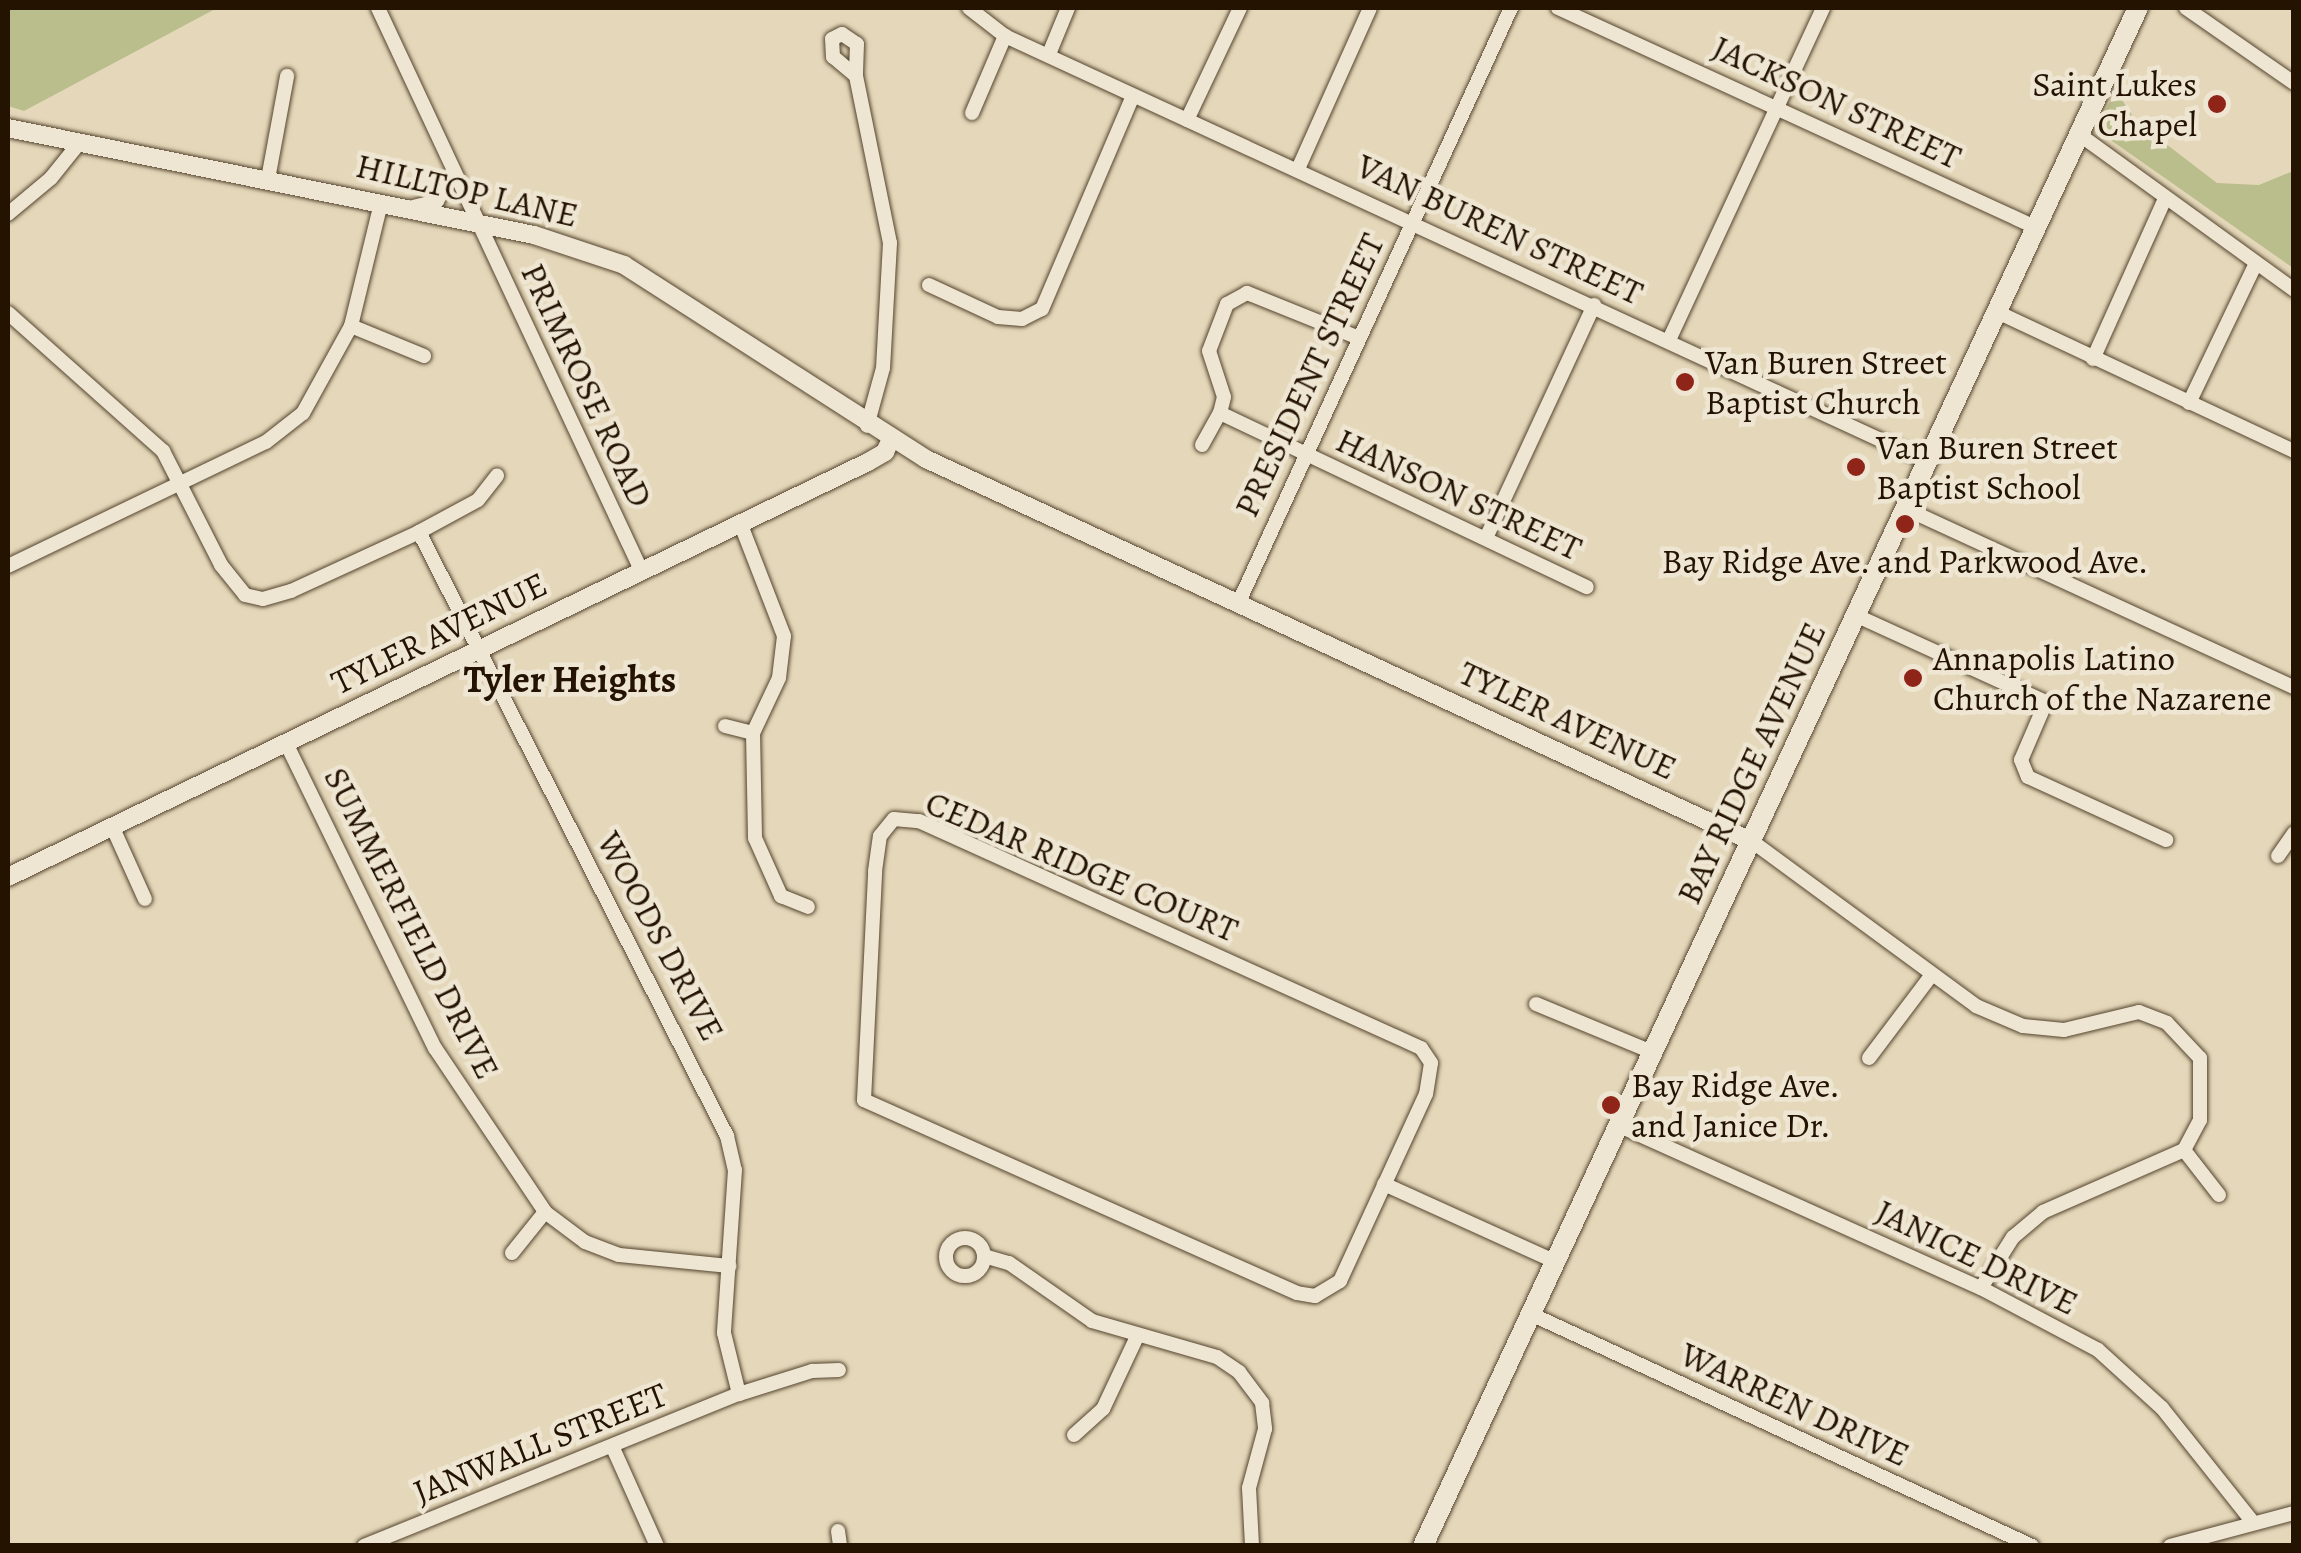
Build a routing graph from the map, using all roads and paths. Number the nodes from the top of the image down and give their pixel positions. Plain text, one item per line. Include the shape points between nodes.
1 (378, 8) edge
2 (969, 8) edge
3 (1068, 8) edge
4 (1240, 8) edge
5 (1370, 8) edge
6 (1511, 8) edge
7 (1558, 8) edge
8 (1824, 8) edge
9 (2138, 8) edge
10 (2186, 8) edge
11 (1005, 36) junction
12 (1049, 54) junction
13 (288, 76) dead end
14 (856, 76) dead end
15 (2294, 84) edge
16 (1133, 96) junction
17 (1778, 107) junction
18 (972, 112) dead end
19 (1187, 120) junction
20 (8, 128) edge
21 (2080, 135) junction
22 (80, 142) junction
23 (1298, 169) junction
24 (453, 172) junction
25 (268, 179) junction
26 (2165, 199) junction
27 (381, 203) junction
28 (408, 208) junction
29 (8, 214) edge
30 (478, 223) junction
31 (1412, 223) junction
32 (2035, 227) junction
33 (2256, 262) junction
34 (929, 285) dead end
35 (2294, 290) edge
36 (1594, 305) junction
37 (8, 312) edge
38 (1996, 312) junction
39 (351, 326) junction
40 (1359, 338) junction
41 (1669, 340) junction
42 (424, 356) dead end
43 (2093, 359) junction
44 (2189, 403) junction
45 (1220, 413) junction
46 (867, 426) junction
47 (891, 438) junction
48 (1202, 445) dead end
49 (2294, 451) edge
50 (1306, 455) junction
51 (1926, 460) junction
52 (497, 476) dead end
53 (182, 482) junction
54 (1904, 508) junction
55 (741, 526) junction
56 (419, 532) junction
57 (1486, 538) junction
58 (8, 566) edge
59 (641, 570) junction
60 (1587, 587) dead end
61 (1238, 604) junction
62 (1855, 615) junction
63 (478, 650) junction
64 (2294, 687) edge
65 (725, 726) dead end
66 (753, 733) junction
67 (287, 744) junction
68 (112, 826) junction
69 (2294, 833) edge
70 (2166, 840) dead end
71 (1752, 842) junction
72 (2278, 856) dead end
73 (8, 877) edge
74 (145, 899) dead end
75 (808, 907) dead end
76 (1930, 978) junction
77 (1536, 1004) dead end
78 (1652, 1052) junction
79 (1868, 1058) dead end
80 (1620, 1126) junction
81 (2184, 1150) junction
82 (1384, 1184) junction
83 (2219, 1195) dead end
84 (545, 1212) junction
85 (512, 1253) dead end
86 (984, 1256) dead end
87 (1556, 1262) junction
88 (729, 1266) junction
89 (1981, 1288) junction
90 (1532, 1315) junction
91 (1136, 1339) junction
92 (839, 1370) dead end
93 (739, 1394) junction
94 (1074, 1435) dead end
95 (613, 1448) junction
96 (2294, 1513) edge
97 (2252, 1520) junction
98 (364, 1546) edge
99 (657, 1546) edge
100 (1252, 1546) edge
101 (1423, 1546) edge
102 (2032, 1546) edge
103 (2170, 1546) edge

1 - 24 street, PRIMROSE ROAD
2 - 11 street, VAN BUREN STREET
3 - 12 street
4 - 19 street
5 - 23 street
6 - 31 street, PRESIDENT STREET
7 - 17 street, JACKSON STREET
8 - 17 street
9 - 21 main road, BAY RIDGE AVENUE
10 - 15 street
11 - 12 street, VAN BUREN STREET
11 - 18 street
12 - 16 street, VAN BUREN STREET
13 - 25 street
14 - 46 street via 890,258 884,368
16 - 19 street, VAN BUREN STREET
16 - 34 street via 1042,309 1022,319 998,317
17 - 32 street, JACKSON STREET
17 - 41 street
19 - 23 street, VAN BUREN STREET
20 - 22 street, HILLTOP LANE
21 - 26 street
21 - 32 main road, BAY RIDGE AVENUE
22 - 25 street, HILLTOP LANE
22 - 29 street
23 - 31 street, VAN BUREN STREET
24 - 28 street via 438,201
24 - 30 street, PRIMROSE ROAD
25 - 27 street, HILLTOP LANE
26 - 33 street
26 - 43 street
27 - 28 street, HILLTOP LANE
27 - 39 street
28 - 30 street, HILLTOP LANE
30 - 46 street, HILLTOP LANE via 573,246 636,271
30 - 59 street, PRIMROSE ROAD
31 - 36 street, VAN BUREN STREET
31 - 40 street, PRESIDENT STREET
32 - 38 main road, BAY RIDGE AVENUE
33 - 35 street
33 - 44 street
36 - 41 street, VAN BUREN STREET
36 - 57 street
37 - 53 street via 140,426
38 - 43 street
38 - 51 main road, BAY RIDGE AVENUE
39 - 42 street
39 - 53 street via 303,413 266,442
40 - 45 street via 1247,293 1227,304 1209,351 1224,397
40 - 50 street, PRESIDENT STREET
41 - 51 street, VAN BUREN STREET
43 - 44 street
44 - 49 street
45 - 48 street
45 - 50 street, HANSON STREET
46 - 47 street, TYLER AVENUE
47 - 55 street, TYLER AVENUE via 886,452
47 - 61 street, TYLER AVENUE
50 - 57 street, HANSON STREET
50 - 61 street, PRESIDENT STREET
51 - 54 main road, BAY RIDGE AVENUE
52 - 56 street via 478,500
53 - 56 street via 233,586 263,599
53 - 58 street
54 - 62 main road, BAY RIDGE AVENUE
54 - 64 street
55 - 59 street, TYLER AVENUE
55 - 66 street via 784,636 778,678
56 - 63 street, WOODS DRIVE
57 - 60 street, HANSON STREET
59 - 63 street, TYLER AVENUE
61 - 71 street, TYLER AVENUE
62 - 70 street via 2046,702 2022,760 2028,777
62 - 71 main road, BAY RIDGE AVENUE
63 - 67 street, TYLER AVENUE
63 - 88 street, WOODS DRIVE via 727,1136 735,1170
65 - 66 street
66 - 75 street via 755,838 781,896
67 - 68 street, TYLER AVENUE
67 - 84 street, SUMMERFIELD DRIVE via 434,1048
68 - 73 street, TYLER AVENUE
68 - 74 street
69 - 72 street
71 - 76 street, TYLER AVENUE via 1846,906
71 - 78 main road, BAY RIDGE AVENUE
76 - 79 street
76 - 81 street, TYLER AVENUE via 2023,1026 2064,1030 2139,1012 2167,1023 2200,1058 2200,1120
77 - 78 street
78 - 80 main road, BAY RIDGE AVENUE
80 - 87 main road, BAY RIDGE AVENUE
80 - 89 street, JANICE DRIVE
81 - 83 street
81 - 89 street via 2042,1212 2013,1237
82 - 82 street, CEDAR RIDGE COURT via 1426,1094 1431,1063 1421,1048 919,820 894,819 880,836 864,1100 1315,1296 1340,1281
82 - 87 street
84 - 85 street
84 - 88 street, SUMMERFIELD DRIVE via 586,1242 620,1255
86 - 91 street via 1009,1263 1092,1321
87 - 90 main road, BAY RIDGE AVENUE
88 - 93 street, WOODS DRIVE via 724,1333
89 - 97 street, JANICE DRIVE via 2098,1350 2162,1408
90 - 101 main road, BAY RIDGE AVENUE
90 - 102 street, WARREN DRIVE
91 - 94 street via 1103,1409
91 - 100 street via 1217,1357 1239,1372 1262,1404 1263,1448 1246,1518
92 - 93 street, JANWALL STREET via 812,1371
93 - 95 street, JANWALL STREET
95 - 98 street, JANWALL STREET
95 - 99 street
96 - 97 street
97 - 103 street

